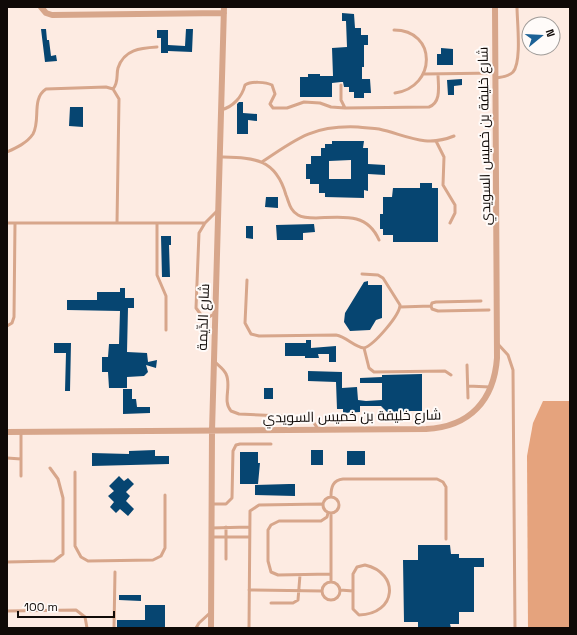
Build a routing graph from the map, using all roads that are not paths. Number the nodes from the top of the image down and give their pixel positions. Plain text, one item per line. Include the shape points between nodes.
1 (41, 7) edge
2 (495, 7) edge
3 (517, 7) edge
4 (224, 10) edge
5 (394, 30) dead end
6 (157, 48) dead end
7 (424, 74) junction
8 (438, 74) junction
9 (496, 75) junction
10 (341, 85) dead end
11 (113, 89) junction
12 (395, 92) dead end
13 (345, 108) junction
14 (221, 110) junction
15 (454, 136) dead end
16 (436, 141) junction
17 (7, 152) edge
18 (220, 157) junction
19 (262, 162) junction
20 (218, 210) junction
21 (450, 222) dead end
22 (7, 223) edge
23 (15, 223) junction
24 (117, 223) junction
25 (205, 223) junction
26 (157, 224) junction
27 (379, 240) dead end
28 (362, 274) dead end
29 (247, 280) dead end
30 (480, 301) dead end
31 (431, 306) junction
32 (400, 307) junction
33 (489, 310) dead end
34 (215, 313) junction
35 (7, 326) edge
36 (166, 330) dead end
37 (497, 343) junction
38 (364, 348) junction
39 (213, 361) junction
40 (467, 365) dead end
41 (451, 375) dead end
42 (468, 386) junction
43 (492, 387) junction
44 (468, 398) dead end
45 (318, 429) junction
46 (212, 431) junction
47 (7, 432) edge
48 (21, 432) junction
49 (271, 444) dead end
50 (7, 458) edge
51 (21, 459) junction
52 (50, 468) dead end
53 (75, 472) dead end
54 (21, 476) dead end
55 (165, 495) dead end
56 (331, 496) junction
57 (210, 504) junction
58 (322, 504) junction
59 (330, 513) junction
60 (226, 527) junction
61 (249, 527) junction
62 (211, 528) junction
63 (211, 537) junction
64 (226, 537) junction
65 (249, 537) junction
66 (446, 539) dead end
67 (226, 559) dead end
68 (7, 562) edge
69 (115, 572) dead end
70 (331, 574) junction
71 (300, 575) junction
72 (330, 582) junction
73 (249, 590) junction
74 (300, 590) junction
75 (340, 590) junction
76 (353, 590) junction
77 (322, 591) junction
78 (271, 603) dead end
79 (7, 611) edge
80 (211, 612) junction
81 (87, 628) edge
82 (114, 628) edge
83 (196, 628) edge
84 (211, 628) edge
85 (249, 628) edge
86 (515, 628) edge

1 - 4 street via 52,15
2 - 9 street, شارع خليفة بن خميس السويدي
3 - 9 lane via 518,63 510,74
4 - 14 street, شارع الدِّيمة
5 - 7 lane via 408,31 423,44 427,58
6 - 11 lane via 138,48 131,51 118,68 117,83
7 - 8 lane
7 - 12 lane via 409,89
8 - 9 lane
8 - 13 lane via 438,98 431,106
9 - 37 street, شارع خليفة بن خميس السويدي
10 - 13 lane via 341,100
11 - 17 lane via 46,89 38,99 33,133 19,146
11 - 24 lane via 119,99
13 - 14 lane via 331,108 320,103 304,102 287,108 273,108 270,104 275,94 272,85 250,83 245,85 241,96 229,107
14 - 18 street, شارع الدِّيمة
15 - 16 lane
16 - 19 lane via 406,138 378,129 335,126 313,131
16 - 21 lane via 444,157 443,185 455,205 455,213
18 - 19 lane via 252,158
18 - 20 street, شارع الدِّيمة
19 - 27 lane via 278,175 290,207 297,215 308,218 358,219 372,227
20 - 25 lane
20 - 34 street, شارع الدِّيمة
22 - 23 lane
23 - 24 lane
23 - 35 lane via 14,317 12,323
24 - 26 lane
25 - 26 lane
25 - 34 lane via 199,238 196,308 199,314 206,317
26 - 36 lane via 157,276 166,300
28 - 32 lane via 383,278
29 - 38 lane via 245,323 251,334 336,335
30 - 31 lane via 436,302
31 - 32 lane
31 - 33 lane via 438,311
32 - 38 lane via 399,312 372,345
34 - 39 street, شارع الدِّيمة
37 - 43 street, شارع خليفة بن خميس السويدي via 496,370
37 - 86 lane via 508,355 513,370
38 - 41 lane via 369,368 374,372 445,371
39 - 45 lane via 228,377 227,404 231,411 239,414 305,418 315,423
39 - 46 street, شارع الدِّيمة
40 - 42 lane
42 - 43 lane
42 - 44 lane
43 - 45 street, شارع خليفة بن خميس السويدي via 475,411 447,426 426,429
45 - 46 street, شارع خليفة بن خميس السويدي
46 - 48 street, شارع خليفة بن خميس السويدي
46 - 57 street, شارع الدِّيمة
47 - 48 street, شارع خليفة بن خميس السويدي
48 - 51 lane
49 - 57 lane via 240,444 235,447 232,498 226,504
50 - 51 lane
51 - 54 lane
52 - 68 lane via 58,479 63,498 63,554 54,561
53 - 55 lane via 75,546 81,557 88,561 153,560 161,556 165,548
56 - 58 lane
56 - 59 lane via 338,500 340,505 336,512
56 - 66 lane via 332,485 340,479 437,479 446,487
57 - 62 street, شارع الدِّيمة
58 - 59 lane via 324,510
58 - 61 lane via 259,505 250,511
59 - 70 lane
59 - 71 lane via 321,521 279,521 269,528 269,569 278,575
60 - 61 lane
60 - 62 lane
60 - 64 lane
61 - 65 lane
62 - 63 street, شارع الدِّيمة
63 - 64 lane
63 - 80 street, شارع الدِّيمة
64 - 65 lane
64 - 67 lane
65 - 73 lane
69 - 82 lane
70 - 71 lane
70 - 72 lane
71 - 74 lane
72 - 75 lane via 338,585
72 - 77 lane via 324,584
73 - 74 lane
73 - 85 lane
74 - 77 lane
74 - 78 lane via 296,602
75 - 76 lane
75 - 77 lane via 333,600 326,599
76 - 76 lane via 353,609 359,615 381,609 389,594 385,577 376,569 365,565 353,571
79 - 81 lane via 76,610 85,617
80 - 83 lane
80 - 84 street, شارع الدِّيمة

